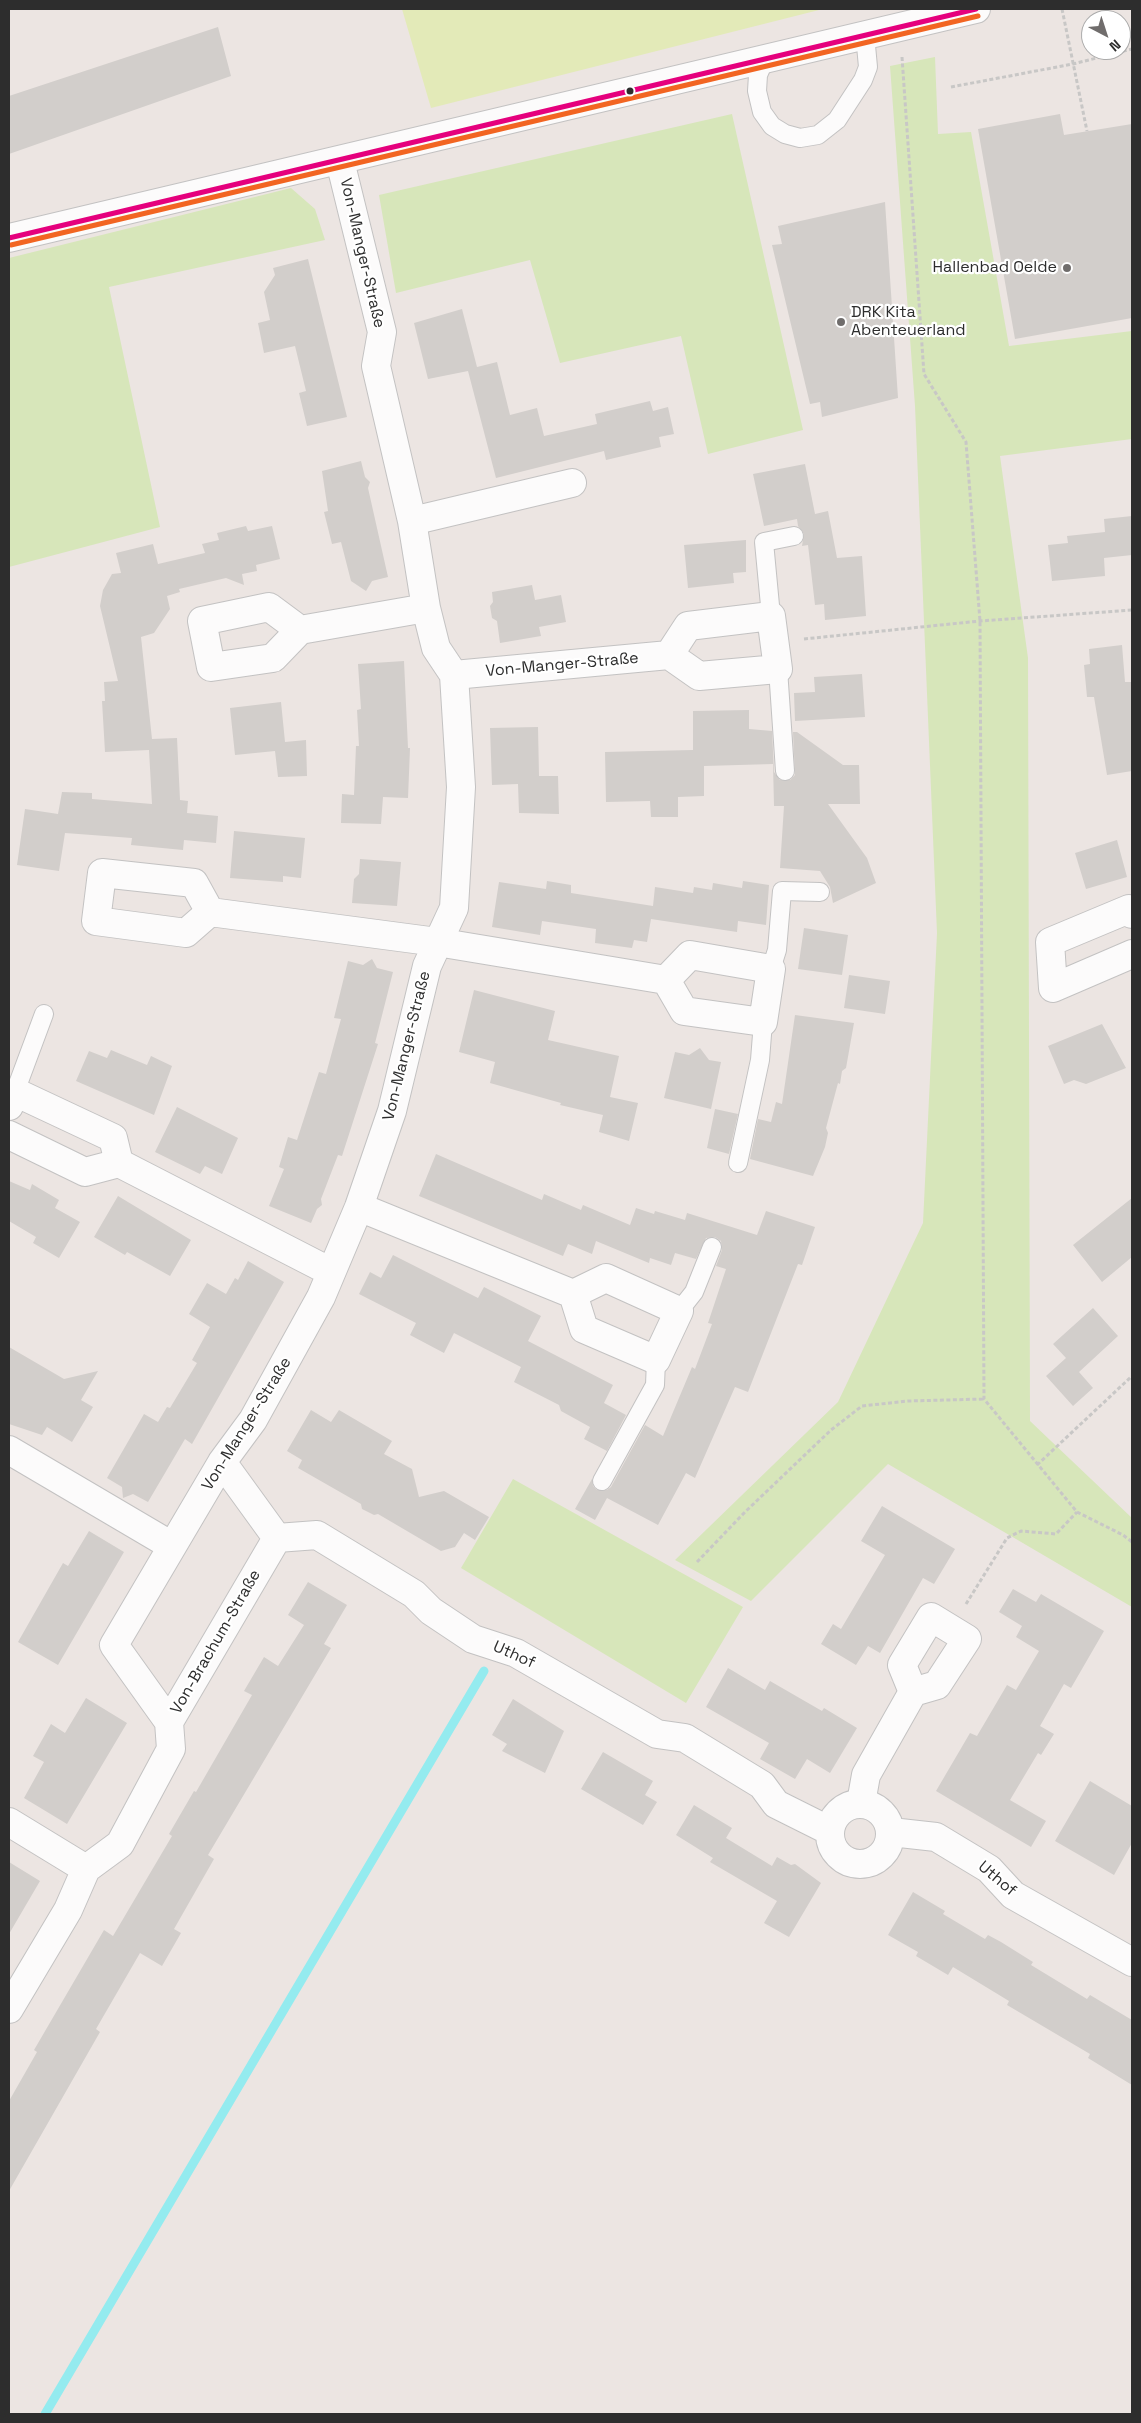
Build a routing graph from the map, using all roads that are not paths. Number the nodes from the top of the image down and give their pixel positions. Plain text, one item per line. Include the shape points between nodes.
1 (976, 9) edge
2 (865, 35) junction
3 (765, 59) junction
4 (340, 161) junction
5 (9, 238) edge
6 (572, 483) dead end
7 (412, 521) junction
8 (794, 536) dead end
9 (426, 608) junction
10 (773, 629) junction
11 (300, 630) dead end
12 (669, 655) junction
13 (778, 669) junction
14 (454, 675) junction
15 (785, 771) dead end
16 (820, 892) dead end
17 (210, 912) dead end
18 (1132, 914) edge
19 (437, 942) junction
20 (1132, 954) edge
21 (771, 969) junction
22 (666, 980) junction
23 (44, 1014) dead end
24 (763, 1022) junction
25 (12, 1099) edge
26 (9, 1135) edge
27 (738, 1163) dead end
28 (119, 1164) junction
29 (359, 1207) junction
30 (712, 1247) dead end
31 (331, 1272) junction
32 (573, 1294) junction
33 (679, 1311) junction
34 (656, 1360) junction
35 (9, 1450) edge
36 (222, 1462) junction
37 (602, 1481) dead end
38 (277, 1538) junction
39 (172, 1546) junction
40 (913, 1692) junction
41 (169, 1722) junction
42 (861, 1803) junction
43 (9, 1822) edge
44 (830, 1831) junction
45 (891, 1832) junction
46 (86, 1869) junction
47 (1129, 1953) edge
48 (9, 2009) edge

1 - 2 street
2 - 3 street
2 - 3 lane via 868,66 863,80 837,120 818,134 800,138 785,134 772,126 762,112 757,83
3 - 4 street
4 - 5 street
4 - 7 street, Von-Manger-Straße via 382,332 376,366
6 - 7 street
7 - 9 street, Von-Manger-Straße
8 - 10 lane via 764,542
9 - 11 street
9 - 14 street, Von-Manger-Straße via 436,648
10 - 12 street via 688,626
10 - 13 street
12 - 13 street via 699,676
12 - 14 street, Von-Manger-Straße
13 - 15 lane
14 - 19 street, Von-Manger-Straße via 461,786 454,908
16 - 21 lane via 782,891 777,950
17 - 19 street
18 - 20 street via 1129,909 1050,942 1053,988
19 - 22 street
19 - 29 street, Von-Manger-Straße via 427,966 392,1111
21 - 22 street via 690,955
21 - 24 street
22 - 24 street via 684,1011
23 - 25 lane
24 - 27 lane via 760,1060
25 - 28 street via 113,1138
26 - 28 street via 85,1172
28 - 31 street
29 - 31 street, Von-Manger-Straße
29 - 32 street
30 - 33 lane via 694,1292
31 - 36 street, Von-Manger-Straße via 321,1297 253,1420
32 - 33 street via 606,1278
32 - 34 street via 584,1329
33 - 34 street
34 - 37 lane via 655,1385
35 - 39 street
36 - 38 street
36 - 39 street, Von-Manger-Straße
38 - 41 street, Von-Brachum-Straße
38 - 44 street, Uthof via 317,1535 414,1594 431,1611 473,1639 516,1652 657,1734 685,1738 762,1786 776,1804
39 - 41 street, Von-Manger-Straße via 114,1645
40 - 40 street via 902,1665 931,1616 967,1638 937,1685
40 - 42 street via 866,1775
41 - 46 street, Von-Brachum-Straße via 171,1750 120,1844
42 - 44 street via 846,1807 835,1817
42 - 45 street via 875,1807 886,1817
43 - 46 street
44 - 45 street via 832,1845 841,1857 853,1863 867,1863 880,1857 889,1846
45 - 47 street, Uthof via 936,1837 989,1870 1013,1895
46 - 48 street, Von-Brachum-Straße via 68,1910

